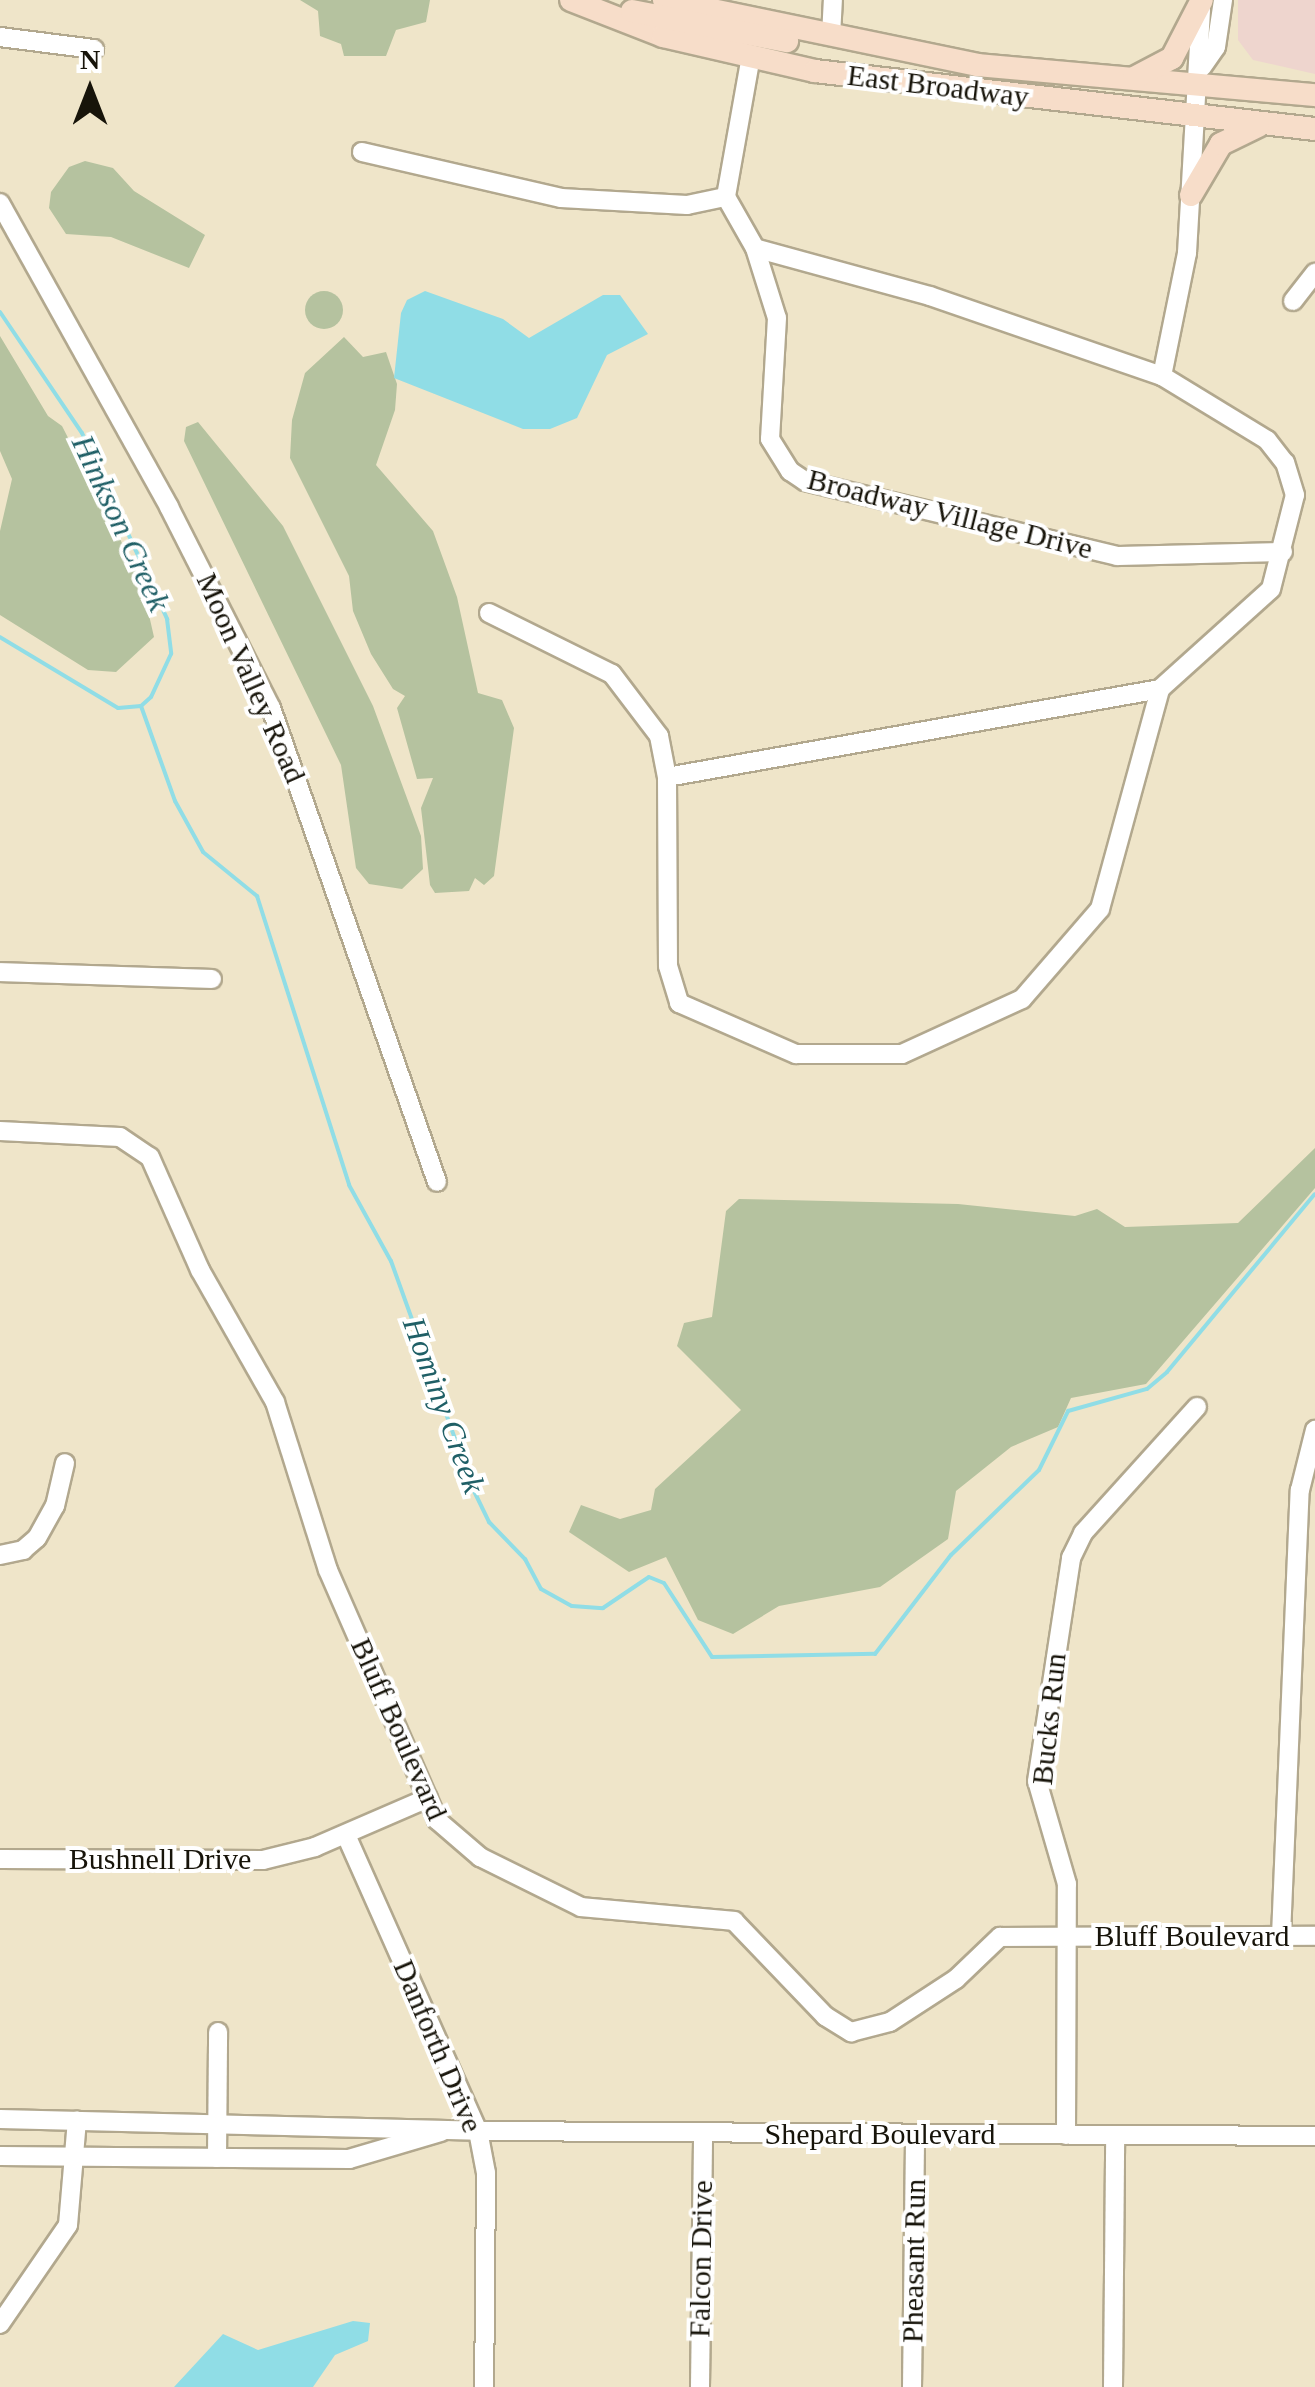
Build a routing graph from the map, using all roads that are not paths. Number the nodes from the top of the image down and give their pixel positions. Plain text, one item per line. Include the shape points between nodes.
1 (571, 0) edge
2 (664, 0) edge
3 (834, 0) edge
4 (1202, 0) edge
5 (1223, 0) edge
6 (609, 15) junction
7 (0, 36) edge
8 (831, 36) junction
9 (94, 49) dead end
10 (751, 56) junction
11 (1201, 76) junction
12 (1131, 80) junction
13 (1315, 96) edge
14 (1196, 118) junction
15 (1262, 124) junction
16 (1315, 128) edge
17 (362, 152) dead end
18 (726, 196) junction
19 (1191, 196) junction
20 (0, 203) edge
21 (755, 248) junction
22 (1315, 273) edge
23 (1293, 301) dead end
24 (1162, 376) junction
25 (1283, 552) junction
26 (490, 613) dead end
27 (1160, 689) junction
28 (667, 777) junction
29 (0, 972) edge
30 (212, 979) dead end
31 (0, 1131) edge
32 (437, 1182) dead end
33 (1197, 1407) dead end
34 (1315, 1430) edge
35 (65, 1463) dead end
36 (0, 1555) edge
37 (428, 1798) junction
38 (346, 1835) junction
39 (0, 1859) edge
40 (1281, 1936) junction
41 (1315, 1936) edge
42 (1069, 1937) junction
43 (218, 2032) dead end
44 (0, 2119) edge
45 (78, 2120) junction
46 (218, 2122) junction
47 (446, 2130) junction
48 (478, 2131) junction
49 (702, 2132) junction
50 (915, 2134) junction
51 (1066, 2135) junction
52 (1116, 2135) junction
53 (1315, 2136) edge
54 (0, 2156) edge
55 (76, 2156) junction
56 (216, 2158) junction
57 (0, 2324) edge
58 (484, 2387) edge
59 (700, 2387) edge
60 (912, 2387) edge
61 (1113, 2387) edge

1 - 6 main road, East Broadway
2 - 8 main road, East Broadway
3 - 8 street
4 - 11 street via 1196,43
4 - 12 main road via 1172,58
5 - 11 street via 1216,47
6 - 8 main road via 630,10 820,46
6 - 10 main road, East Broadway
7 - 9 street
8 - 12 main road, East Broadway via 977,65
10 - 14 main road, East Broadway via 815,71
10 - 18 street
11 - 12 main road, East Broadway
11 - 13 main road, East Broadway
11 - 14 street
14 - 15 main road, East Broadway
14 - 19 street
15 - 16 main road, East Broadway
15 - 19 main road via 1221,144
17 - 18 street via 560,198 687,205
18 - 21 street, Broadway Village Drive
19 - 24 street via 1187,253
20 - 32 street, Moon Valley Road via 170,507 272,708
21 - 24 street via 930,296
21 - 25 street, Broadway Village Drive via 777,318 770,439 790,471 805,481 1116,556
22 - 23 street
24 - 25 street via 1268,440 1286,462 1296,495
25 - 27 street via 1271,589
26 - 28 street via 612,674 659,736
27 - 28 street
27 - 28 street via 1100,909 1022,1000 902,1054 796,1054 680,1003 668,966
29 - 30 street
31 - 37 street, Bluff Boulevard via 120,1137 150,1157 200,1270 275,1402 328,1570
33 - 42 street, Bucks Run via 1083,1533 1071,1558 1037,1781 1067,1884
34 - 40 street via 1300,1490
35 - 36 street via 37,1538
37 - 38 street, Bushnell Drive
37 - 42 street, Bluff Boulevard via 451,1838 548,1896 582,1907 734,1921 826,2016 851,2032 890,2022 956,1979 994,1939
38 - 39 street, Bushnell Drive via 264,1860
38 - 48 street, Danforth Drive
40 - 41 street, Bluff Boulevard
40 - 42 street, Bluff Boulevard
42 - 51 street, Bucks Run
43 - 46 street
44 - 45 street, Shepard Boulevard
45 - 46 street, Shepard Boulevard
45 - 55 street
46 - 47 street, Shepard Boulevard
46 - 56 street
47 - 48 street, Shepard Boulevard
47 - 56 street, Shepard Boulevard via 349,2159
48 - 49 street, Shepard Boulevard
48 - 58 street, Danforth Drive via 486,2172
49 - 50 street, Shepard Boulevard
49 - 59 street, Falcon Drive
50 - 51 street, Shepard Boulevard
50 - 60 street, Pheasant Run
51 - 52 street, Shepard Boulevard
52 - 53 street, Shepard Boulevard
52 - 61 street
54 - 55 street, Shepard Boulevard
55 - 56 street, Shepard Boulevard
55 - 57 street via 68,2225

